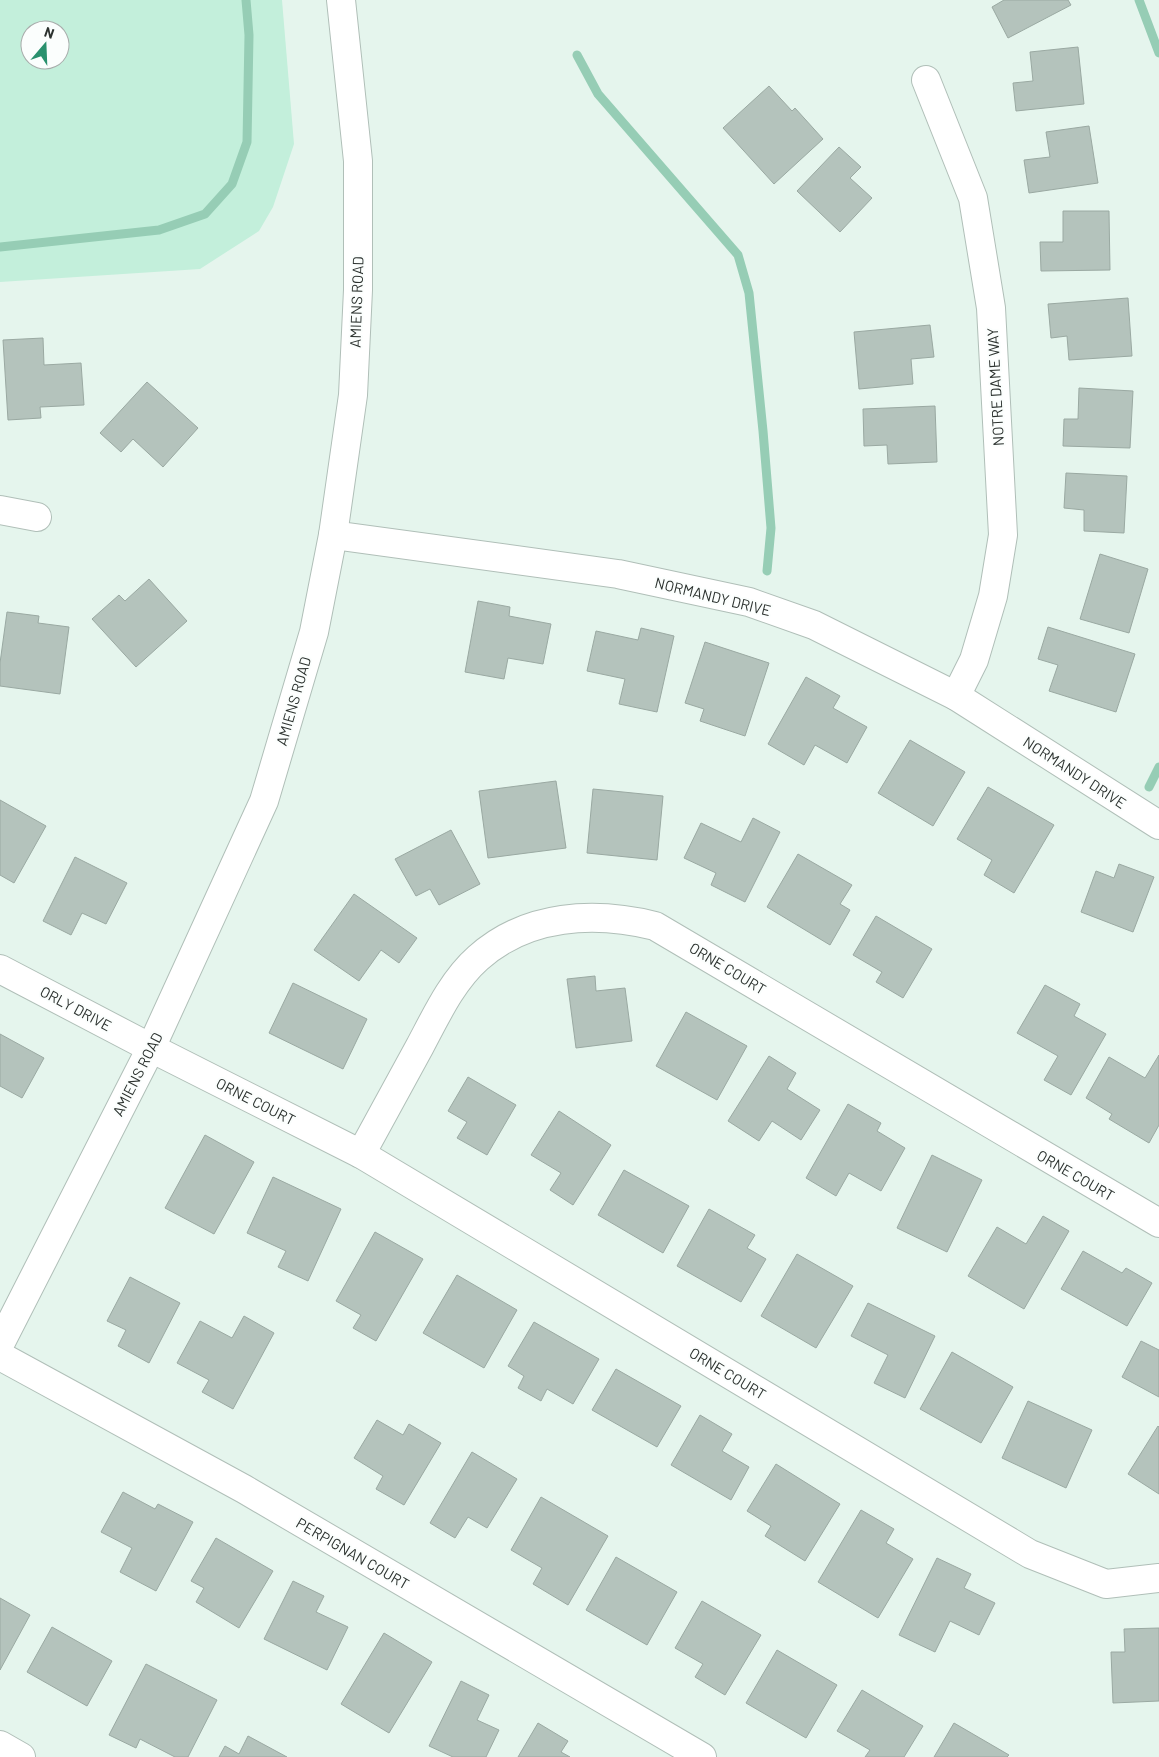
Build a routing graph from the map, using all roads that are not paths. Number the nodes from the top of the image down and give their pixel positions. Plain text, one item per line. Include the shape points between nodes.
1 (341, 0) edge
2 (926, 80) dead end
3 (0, 510) edge
4 (38, 517) dead end
5 (333, 535) junction
6 (956, 696) junction
7 (1159, 825) edge
8 (0, 969) edge
9 (151, 1048) junction
10 (361, 1154) junction
11 (1159, 1223) edge
12 (0, 1344) edge
13 (0, 1356) edge
14 (1159, 1578) edge
15 (0, 1745) edge
16 (21, 1757) edge
17 (702, 1757) edge

1 - 5 street, AMIENS ROAD via 358,160 358,290 353,395
2 - 6 street, NOTRE DAME WAY via 973,198 991,308 1003,535 994,596 974,660
3 - 4 street
5 - 6 street, NORMANDY DRIVE via 618,574 749,602 814,625
5 - 9 street, AMIENS ROAD via 314,632 264,801
6 - 7 street, NORMANDY DRIVE
8 - 9 street, ORLY DRIVE
9 - 10 street, ORNE COURT
9 - 12 street, AMIENS ROAD
10 - 11 street, ORNE COURT via 432,1023 457,982 478,958 533,926 566,918 599,916 655,926
10 - 14 street, ORNE COURT via 1030,1554 1106,1584
13 - 17 street, PERPIGNAN COURT via 244,1489
15 - 16 street

